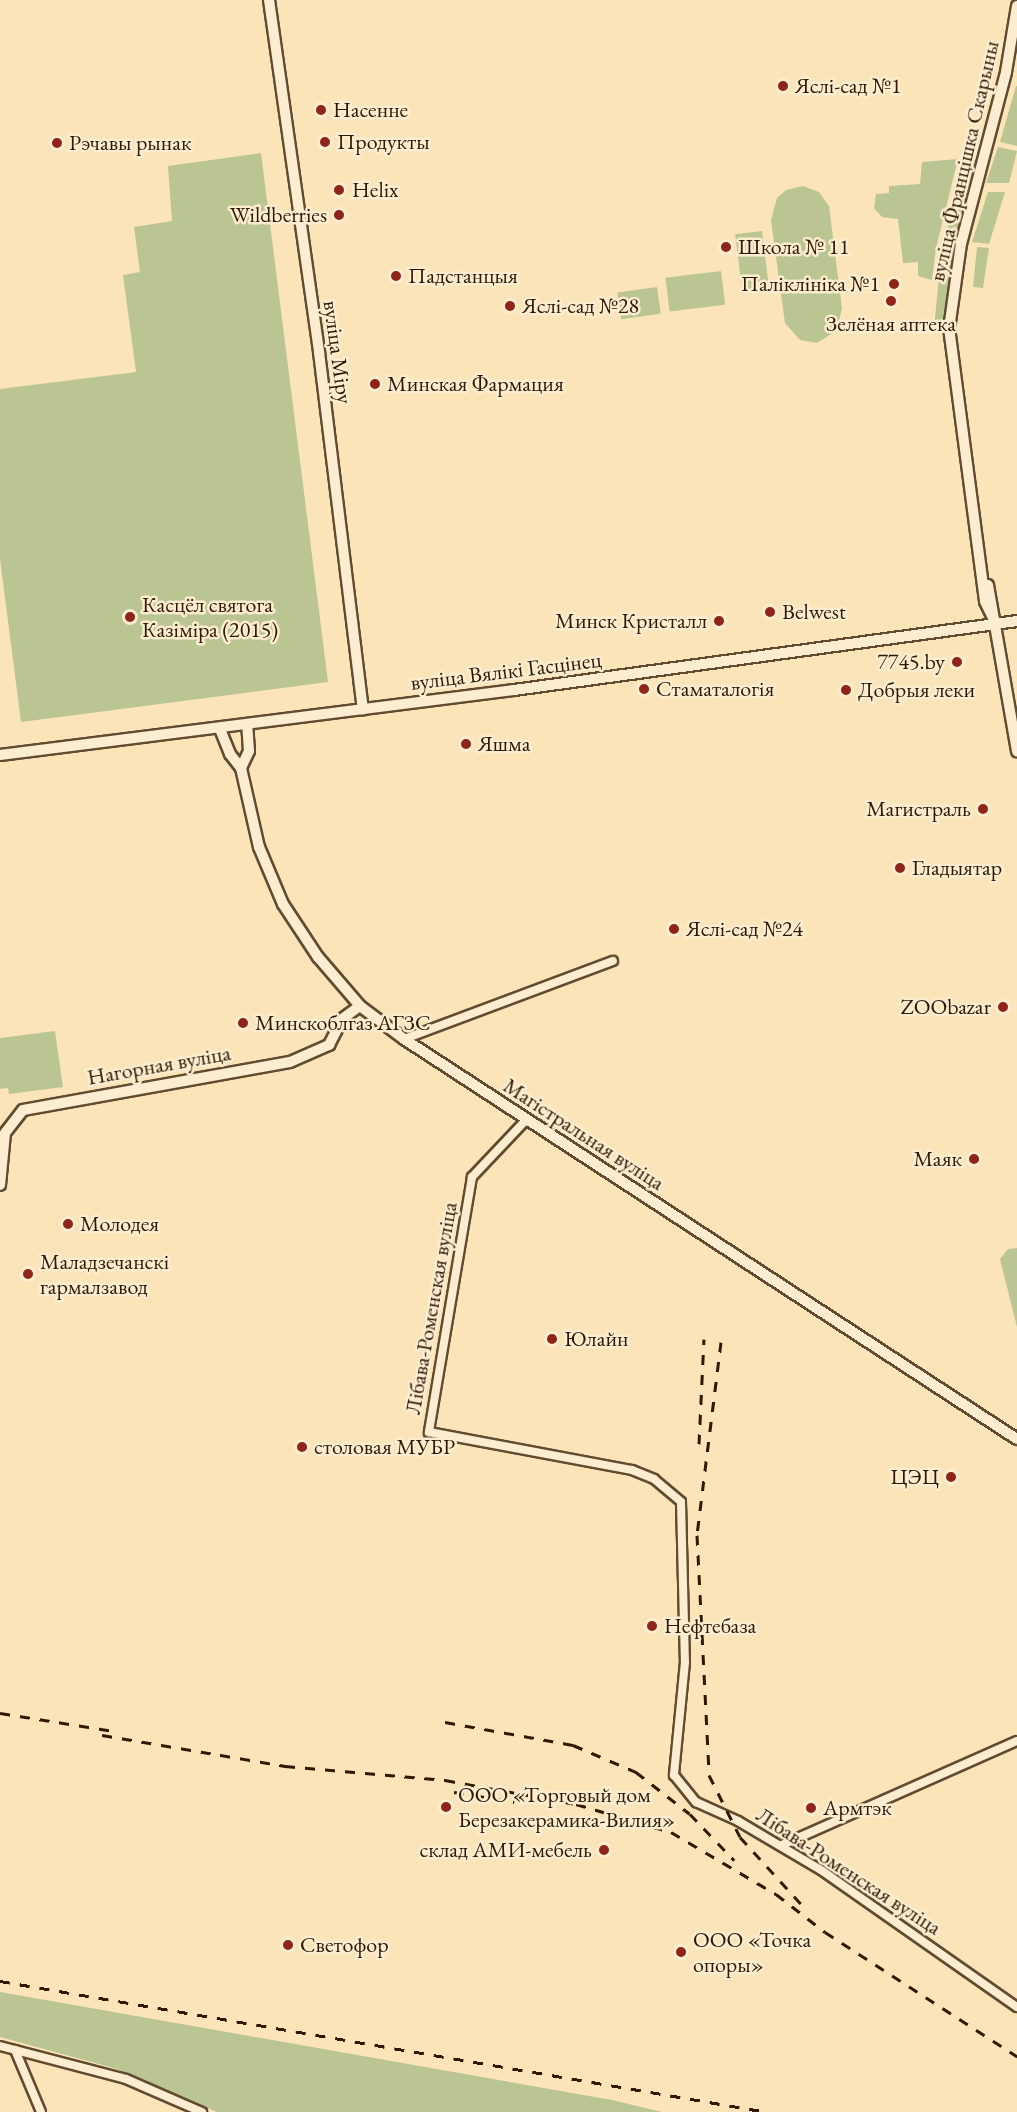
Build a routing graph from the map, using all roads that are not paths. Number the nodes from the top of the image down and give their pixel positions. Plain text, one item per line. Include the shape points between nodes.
1 (269, 0) edge
2 (1017, 6) edge
3 (1017, 621) edge
4 (996, 624) junction
5 (363, 709) junction
6 (247, 725) junction
7 (220, 729) junction
8 (1017, 752) edge
9 (0, 755) edge
10 (241, 768) junction
11 (613, 962) dead end
12 (360, 1006) junction
13 (404, 1039) junction
14 (527, 1119) junction
15 (0, 1185) edge
16 (1017, 1439) edge
17 (1017, 1741) edge
18 (782, 1845) junction
19 (1017, 2007) edge
20 (0, 2046) edge
21 (15, 2050) junction
22 (41, 2112) edge
23 (202, 2112) edge

1 - 5 main road, вуліца Міру via 319,352
2 - 4 main road, вуліца Францішка Скарыны via 1006,72 961,244 949,329 984,573
3 - 4 main road, вуліца Вялікі Гасцінец
4 - 5 main road, вуліца Вялікі Гасцінец
4 - 8 main road, вуліца Францішка Скарыны
5 - 6 main road, вуліца Вялікі Гасцінец
6 - 7 main road, вуліца Вялікі Гасцінец
6 - 10 main road via 249,751
7 - 9 main road, вуліца Вялікі Гасцінец
7 - 10 main road via 230,754
10 - 12 main road, Магістральная вуліца via 259,847 283,904 318,957
11 - 13 street
12 - 13 main road, Магістральная вуліца
12 - 15 main road, Нагорная вуліца via 342,1019 329,1045 290,1062 22,1110 5,1133
13 - 14 main road, Магістральная вуліца
14 - 16 main road, Магістральная вуліца
14 - 18 street, Лібава-Роменская вуліца via 472,1177 429,1432 632,1470 654,1479 681,1502 686,1662 674,1775 696,1802
17 - 18 street
18 - 19 street, Лібава-Роменская вуліца
20 - 21 street
21 - 22 street
21 - 23 street via 126,2079

